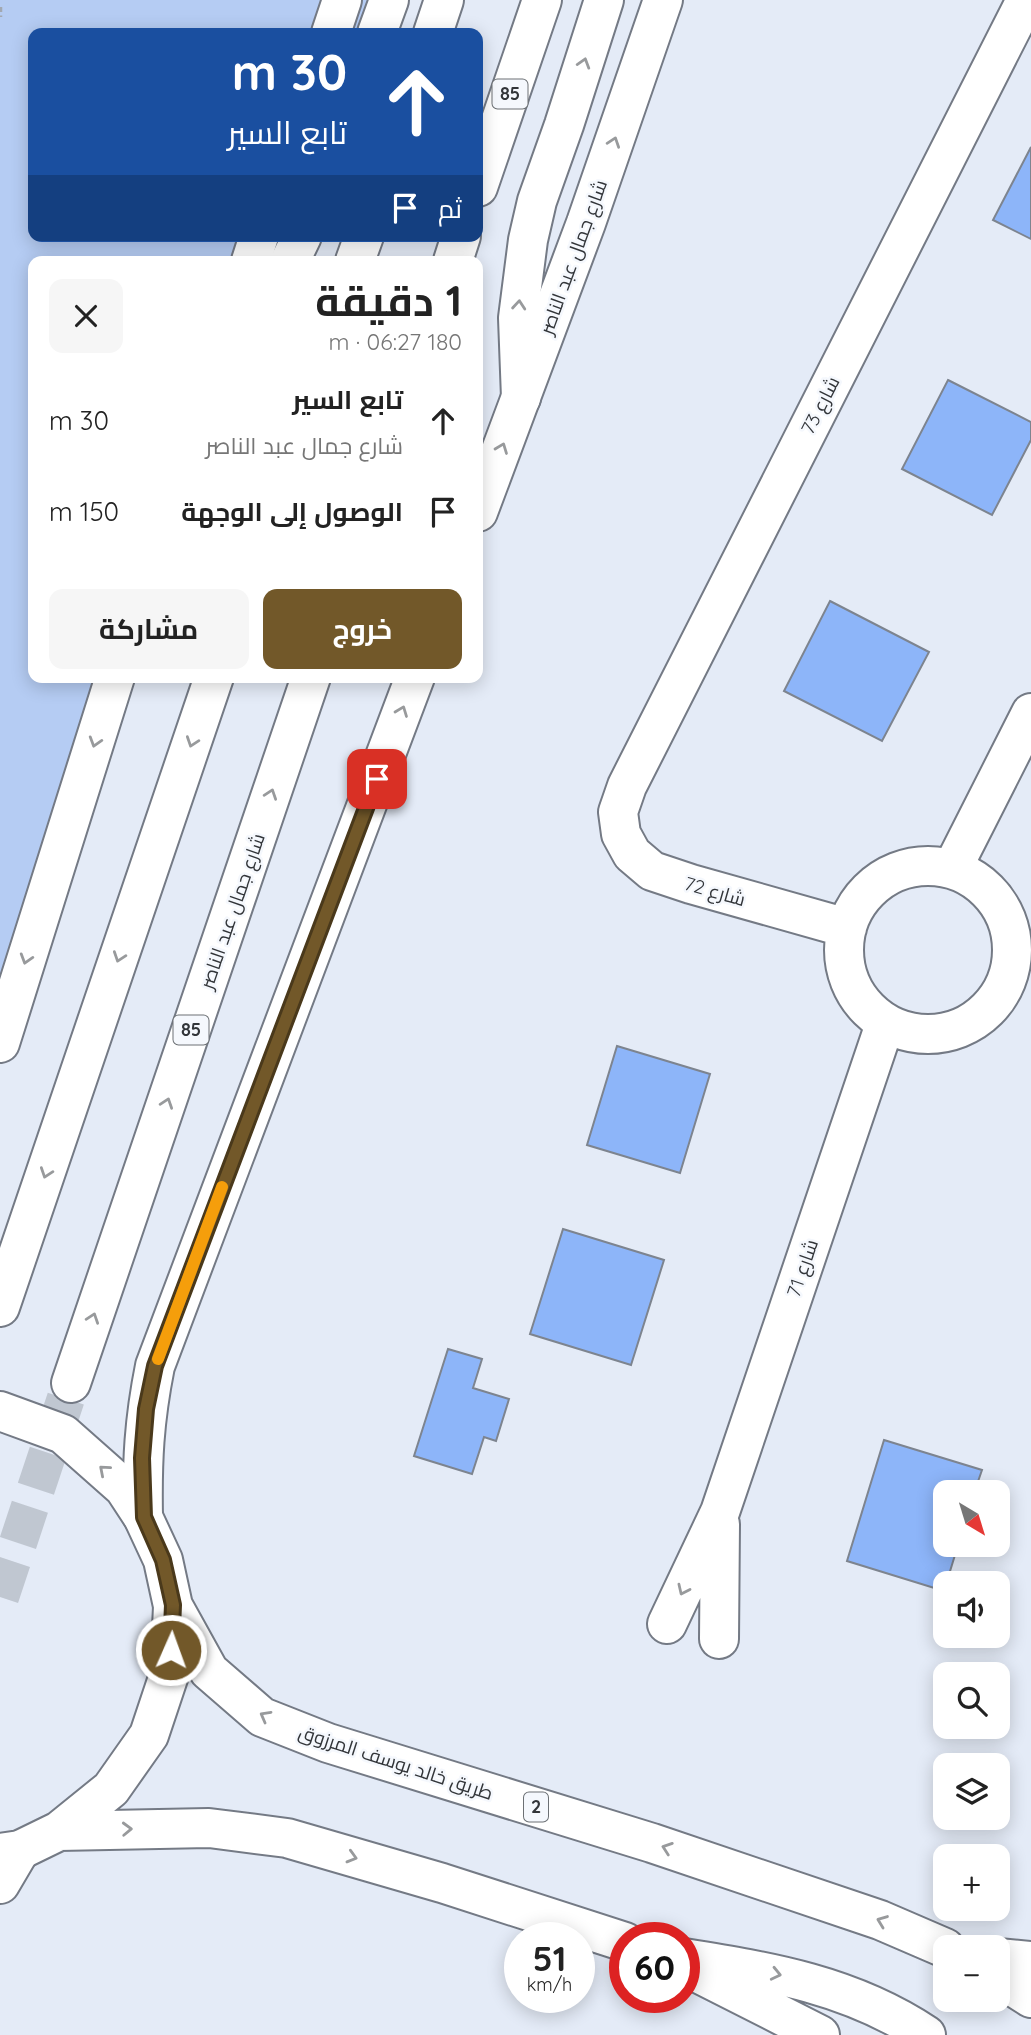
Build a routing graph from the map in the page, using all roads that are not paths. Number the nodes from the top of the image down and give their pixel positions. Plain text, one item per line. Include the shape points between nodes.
1 (342, 0) edge
2 (389, 0) edge
3 (444, 0) edge
4 (541, 0) edge
5 (604, 0) edge
6 (663, 0) edge
7 (1026, 0) edge
8 (333, 28) edge
9 (379, 28) edge
10 (435, 28) edge
11 (483, 172) edge
12 (521, 398) junction
13 (483, 499) edge
14 (113, 683) edge
15 (212, 683) edge
16 (309, 683) edge
17 (413, 683) edge
18 (1031, 713) edge
19 (618, 812) joint
20 (952, 869) junction
21 (847, 928) junction
22 (1020, 979) edge
23 (885, 1024) junction
24 (0, 1043) edge
25 (0, 1307) edge
26 (71, 1383) tunnel mouth
27 (0, 1411) edge
28 (720, 1512) junction
29 (144, 1517) junction
30 (173, 1605) junction
31 (667, 1624) dead end
32 (719, 1639) dead end
33 (59, 1831) junction
34 (10, 1851) edge
35 (0, 1884) edge
36 (609, 1937) edge
37 (933, 1943) edge
38 (1010, 1959) edge
39 (700, 1961) edge
40 (1031, 1961) edge
41 (700, 1974) edge
42 (1010, 1985) edge
43 (1031, 1998) edge
44 (820, 2035) edge
45 (926, 2035) edge

1 - 8 main road
2 - 9 main road
3 - 10 main road
4 - 11 main road, 85
12 -> 5 main road via 518,318 528,240
12 -> 6 main road, شارع جمال عبد الناصر
7 - 19 main road, شارع 73 via 626,786
13 -> 12 main road, شارع جمال عبد الناصر
14 -> 24 main road
15 -> 25 main road
26 -> 16 main road, شارع جمال عبد الناصر / 85
29 -> 17 main road via 142,1458 155,1366
18 - 20 main road
19 - 21 main road, شارع 72 via 621,834 632,854 652,871
20 - 21 main road via 919,866 888,877 862,898
20 - 22 main road via 982,885 1003,910
21 - 23 main road via 844,955 850,982 864,1006
22 - 23 main road via 959,1029 921,1035
23 - 28 main road, شارع 71
29 -> 27 main road, 2 via 124,1488 63,1434
28 -> 31 main road, شارع 71
28 - 32 main road, شارع 71
29 - 30 main road, 2 via 163,1560
30 - 33 main road, 2 via 170,1672 149,1735 111,1790
37 -> 30 main road, طريق خالد يوسف المرزوق / 2 via 880,1920 665,1847 328,1743 262,1717 209,1671
33 - 34 main road, 2
33 -> 36 main road, 2 via 209,1829 287,1838
34 - 35 main road
38 - 40 main road
39 -> 45 main road via 815,1983 886,2011
41 - 44 main road
42 - 43 main road

